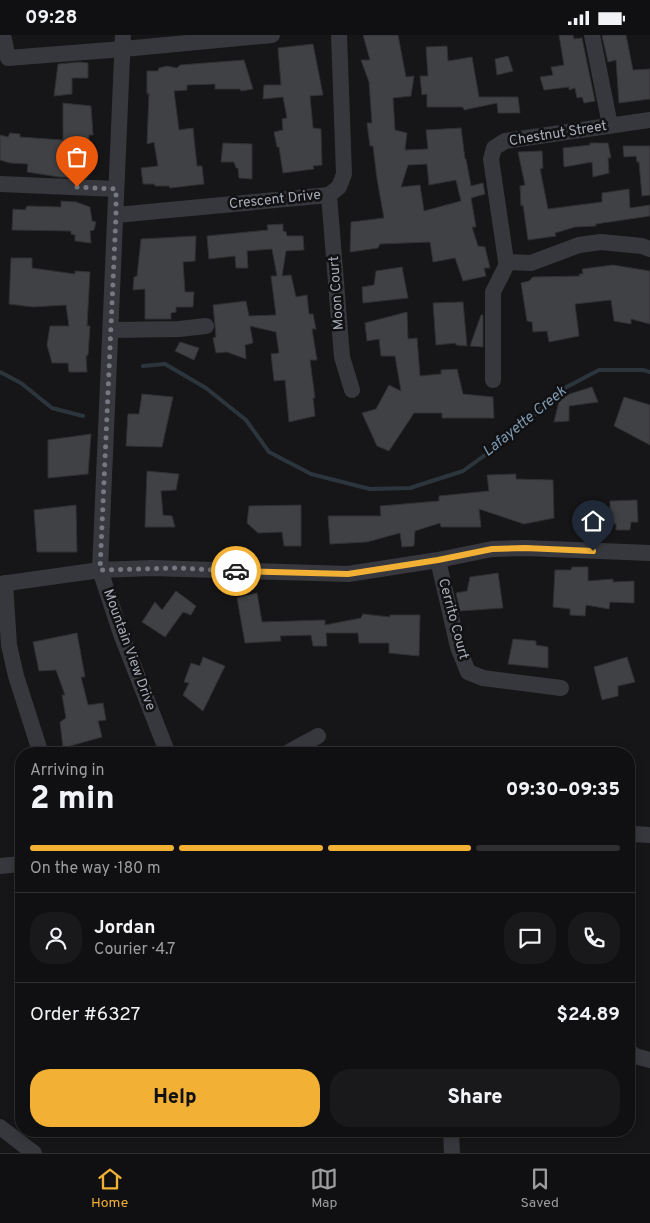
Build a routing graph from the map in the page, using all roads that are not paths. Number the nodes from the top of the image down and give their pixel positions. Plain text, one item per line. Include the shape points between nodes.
1 (4, 35) edge
2 (272, 35) edge
3 (339, 35) edge
4 (592, 35) edge
5 (123, 42) edge
6 (650, 120) edge
7 (610, 125) junction
8 (0, 184) edge
9 (116, 189) junction
10 (329, 195) junction
11 (116, 215) junction
12 (650, 249) edge
13 (508, 262) junction
14 (206, 326) dead end
15 (111, 330) junction
16 (493, 380) dead end
17 (352, 390) dead end
18 (650, 553) edge
19 (438, 560) junction
20 (100, 570) junction
21 (2, 583) edge
22 (561, 688) dead end
23 (318, 736) dead end
24 (39, 747) edge
25 (165, 747) edge
26 (298, 747) edge
27 (635, 834) edge
28 (650, 835) edge
29 (15, 865) edge
30 (0, 866) edge
31 (635, 1056) edge
32 (650, 1060) edge
33 (0, 1127) edge
34 (451, 1137) edge
35 (34, 1153) edge
36 (452, 1153) edge

1 - 5 street via 8,58
2 - 5 street
3 - 10 street, Crescent Drive via 344,174 339,187
4 - 7 street
5 - 9 street, Mountain View Drive
6 - 7 street, Chestnut Street
7 - 13 street, Chestnut Street via 505,141 494,148 491,159
8 - 9 street
9 - 11 street, Mountain View Drive
10 - 11 street, Crescent Drive
10 - 17 street, Moon Court via 342,357
11 - 15 street, Mountain View Drive
12 - 13 street via 601,242 579,245 531,263
13 - 16 street via 493,292
14 - 15 street
15 - 20 street, Mountain View Drive
18 - 19 street via 492,549
19 - 20 street via 348,574 177,568
19 - 22 street, Cerrito Court via 458,647 468,672
20 - 21 street
20 - 25 street, Mountain View Drive
21 - 24 street via 12,661
23 - 26 street
27 - 28 street
29 - 30 street
31 - 32 street
33 - 35 street
34 - 36 street

